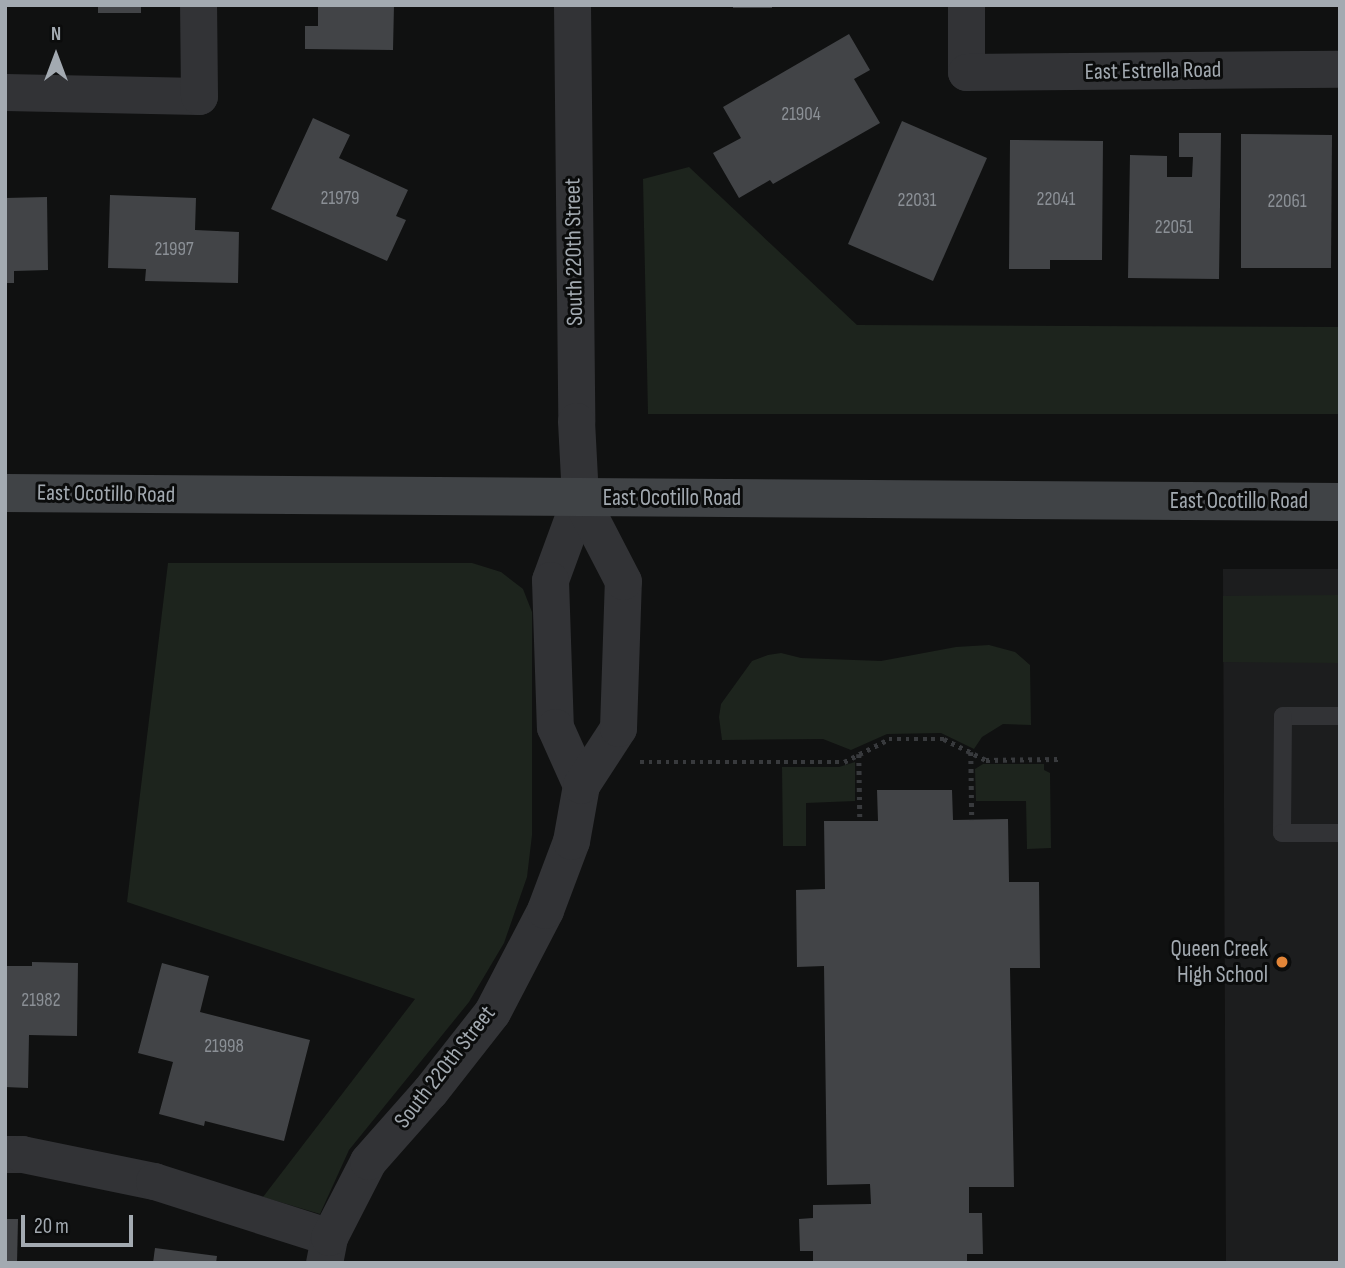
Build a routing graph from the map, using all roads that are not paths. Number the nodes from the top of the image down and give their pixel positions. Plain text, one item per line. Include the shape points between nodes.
1 (198, 5) edge
2 (572, 5) edge
3 (966, 5) edge
4 (1340, 69) edge
5 (5, 92) edge
6 (5, 494) edge
7 (580, 498) junction
8 (1340, 502) edge
9 (1340, 716) edge
10 (581, 785) junction
11 (1340, 833) edge
12 (5, 1154) edge
13 (327, 1250) edge

1 - 5 street via 199,96
2 - 7 street, South 220th Street
3 - 4 street, East Estrella Road via 966,72
6 - 7 main road, East Ocotillo Road
7 - 8 main road, East Ocotillo Road
7 - 10 street, South 220th Street via 550,580 555,727
7 - 10 street, South 220th Street via 623,581 618,728
9 - 11 lane via 1283,716 1282,832
10 - 13 street, South 220th Street via 571,841 545,910 492,1012 368,1161
12 - 13 street via 154,1181

